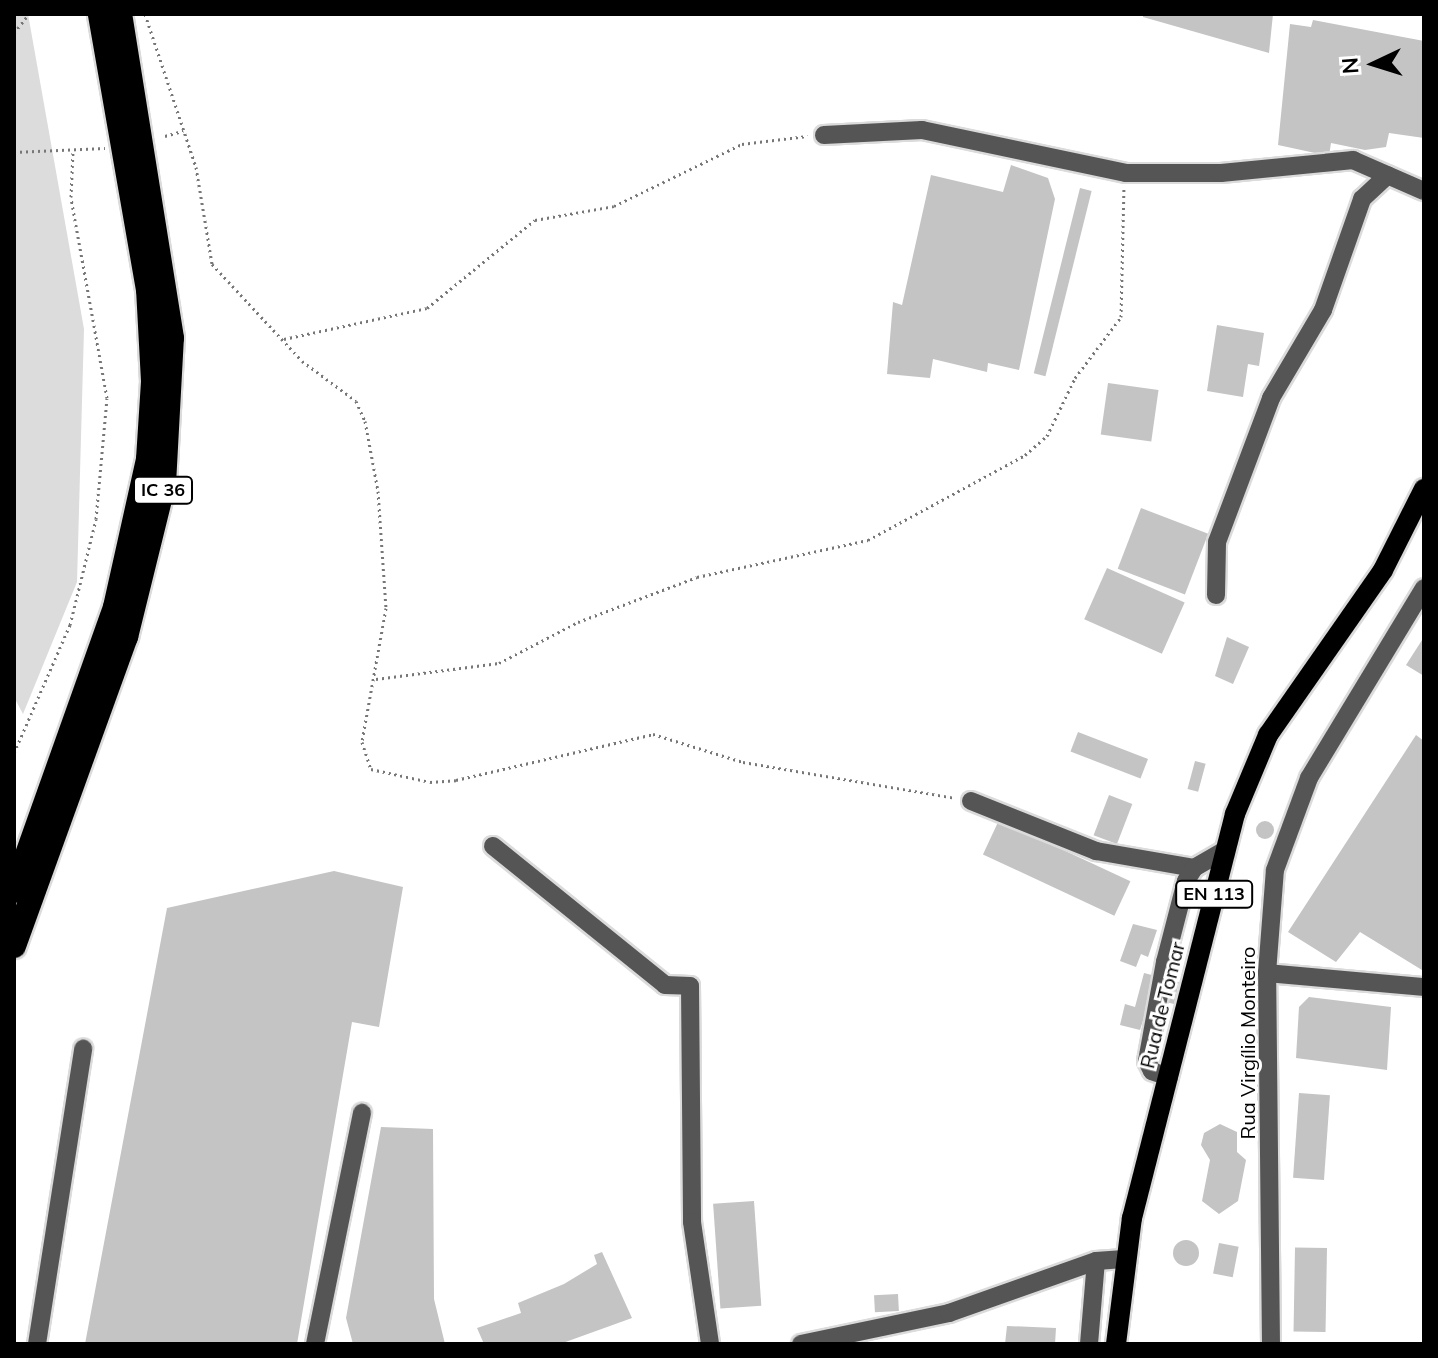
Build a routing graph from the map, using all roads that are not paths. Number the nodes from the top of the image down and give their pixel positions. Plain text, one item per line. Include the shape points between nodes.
1 (100, 14) edge
2 (120, 14) edge
3 (824, 135) road end
4 (1388, 175) junction
5 (1424, 191) edge
6 (1424, 489) edge
7 (1424, 588) edge
8 (1216, 595) dead end
9 (971, 801) road end
10 (493, 846) dead end
11 (1225, 850) junction
12 (1194, 868) junction
13 (14, 891) edge
14 (14, 946) edge
15 (1267, 973) junction
16 (1424, 987) edge
17 (83, 1049) dead end
18 (1169, 1077) junction
19 (362, 1113) dead end
20 (1124, 1259) junction
21 (1096, 1261) junction
22 (37, 1344) edge
23 (315, 1344) edge
24 (710, 1344) edge
25 (801, 1344) edge
26 (1089, 1344) edge
27 (1116, 1344) edge
28 (1271, 1344) edge

1 - 13 highway, IC 36 via 148,290 153,381 148,459 119,594
2 - 14 highway, IC 36 via 165,273 173,376 169,442 138,597
3 - 4 street via 922,130 1126,173 1221,173 1353,160
4 - 5 street
4 - 8 street via 1362,199 1323,310 1271,398 1217,542
6 - 11 main road, Rua de Tomar / EN 113 via 1383,570 1268,735
7 - 15 street, Rua Virgílio Monteiro via 1309,778 1286,830 1272,891
9 - 12 street via 1096,851
10 - 24 street via 665,985 690,986 692,1222
11 - 12 street
11 - 18 main road, Rua de Tomar / EN 113
12 - 18 street via 1165,962 1147,1061 1152,1071
15 - 16 street
15 - 28 street, Rua Virgílio Monteiro
17 - 22 street
18 - 20 main road, Rua de Tomar / EN 113
19 - 23 street
20 - 21 street
20 - 27 main road, Rua de Tomar / EN 113
21 - 25 street via 949,1313
21 - 26 street

